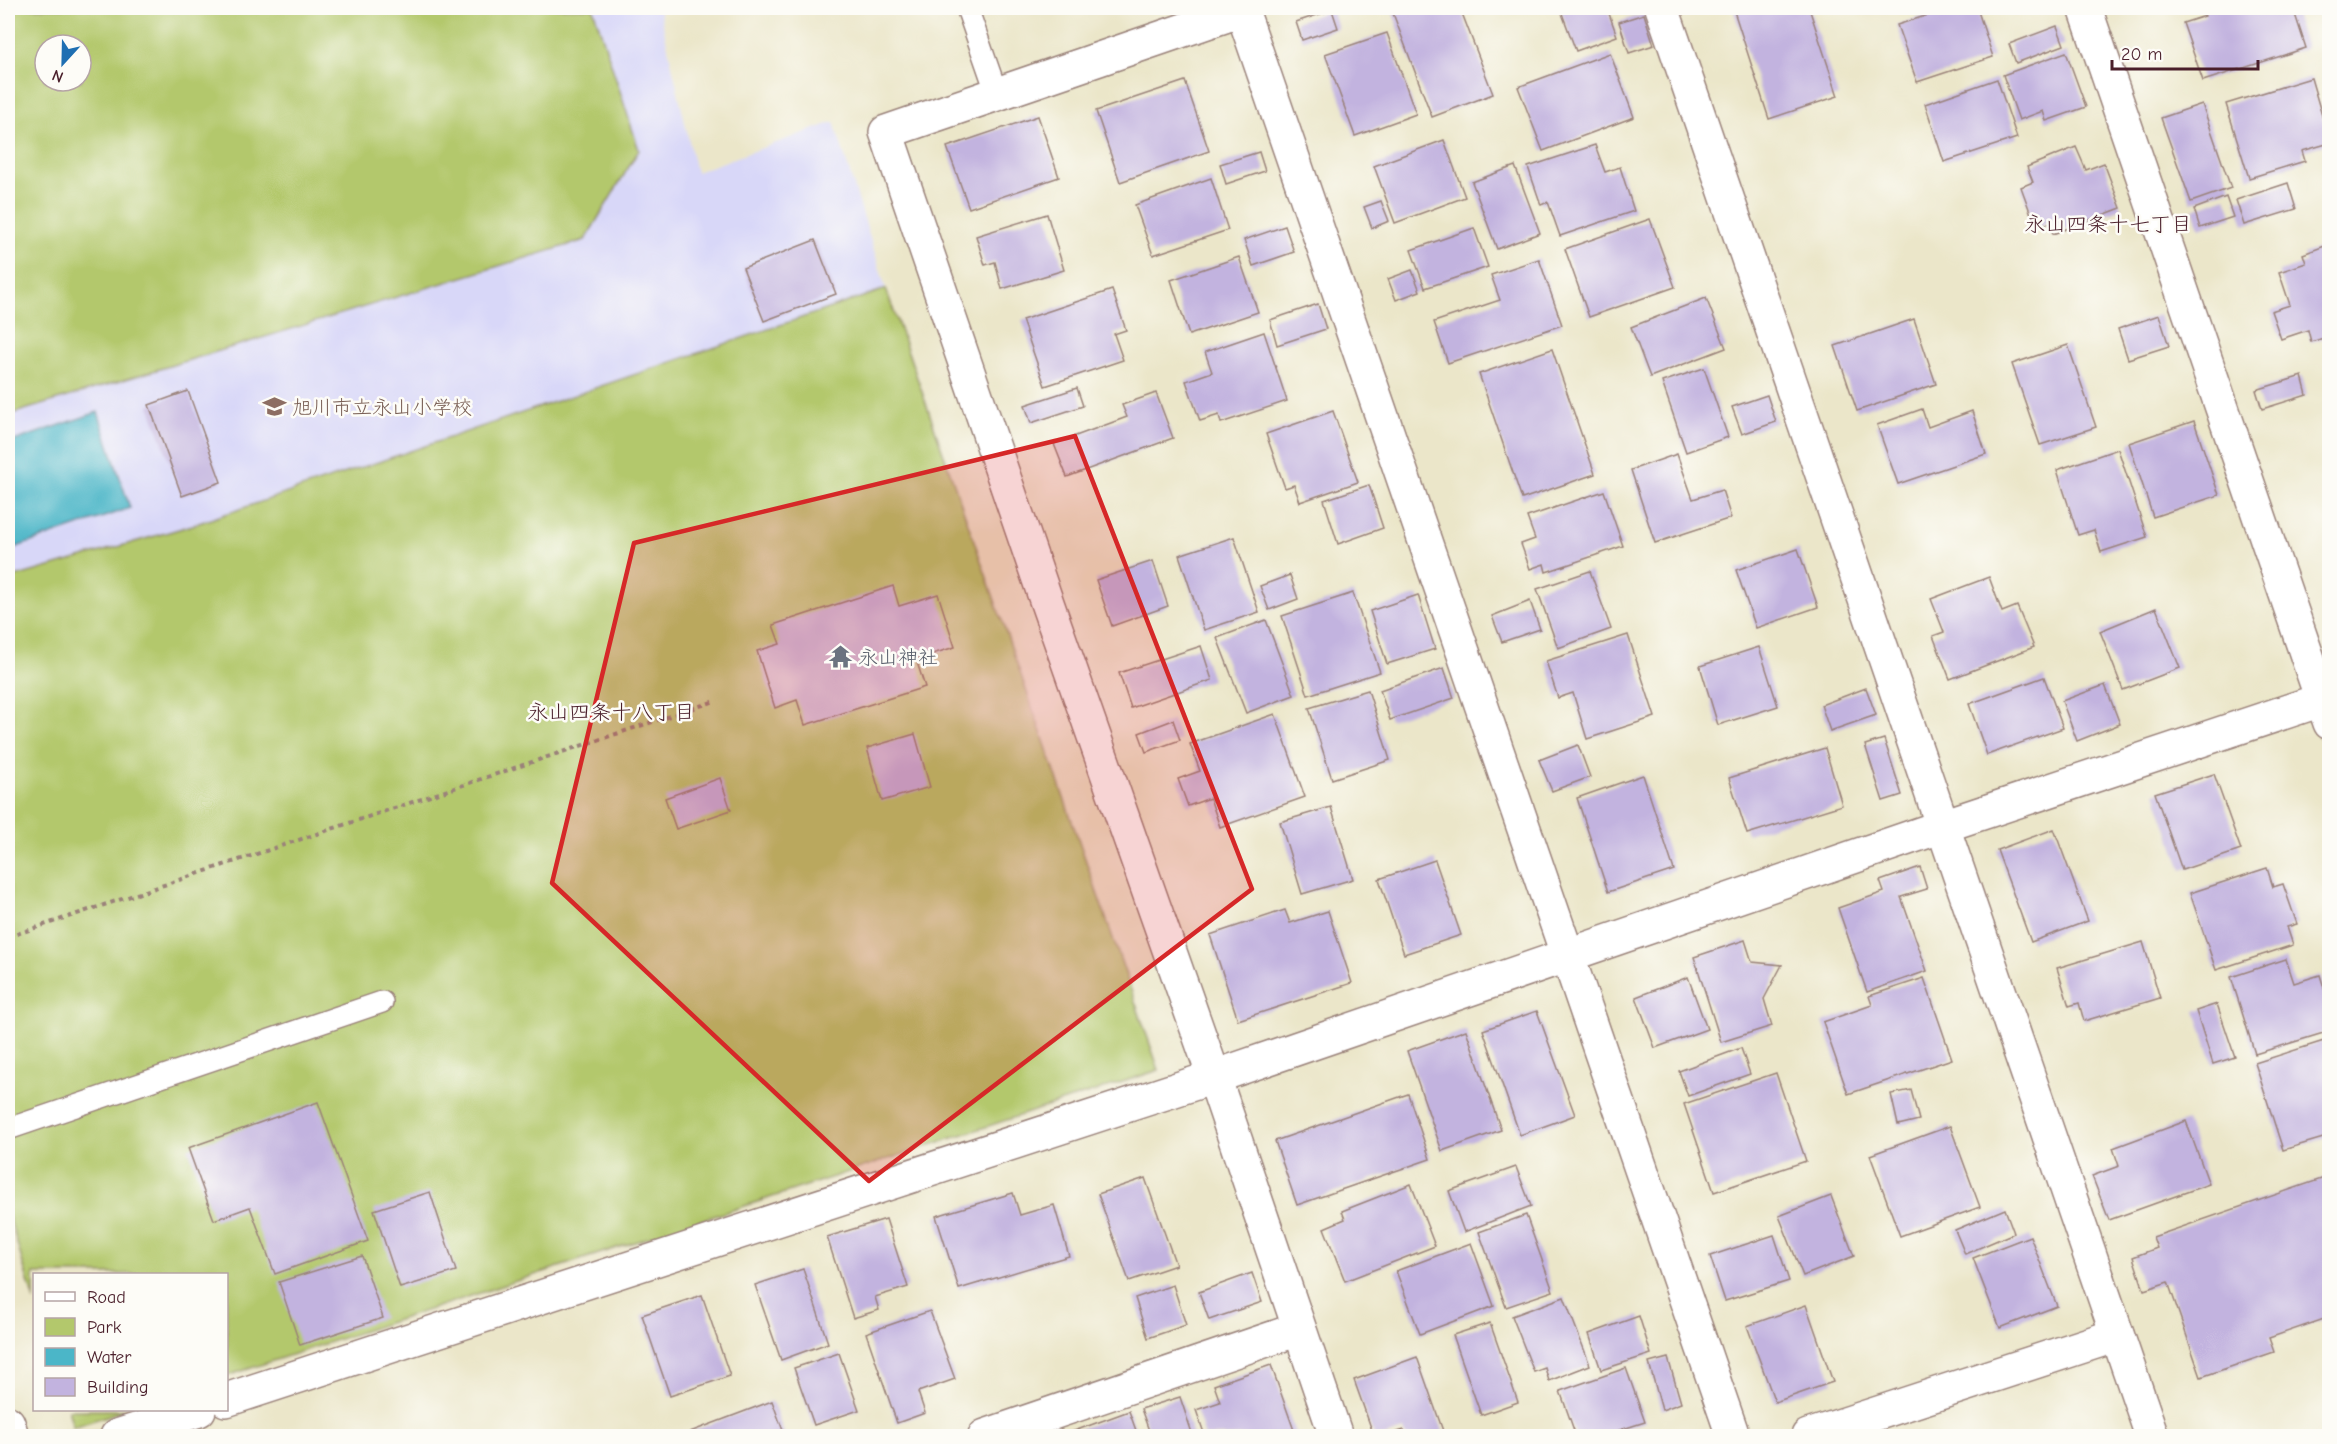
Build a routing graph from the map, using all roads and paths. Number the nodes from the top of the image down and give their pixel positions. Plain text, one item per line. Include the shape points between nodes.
1 (967, 8) edge
2 (1662, 8) edge
3 (2085, 8) edge
4 (1243, 9) edge
5 (997, 94) junction
6 (715, 701) dead end
7 (2327, 707) edge
8 (1942, 826) junction
9 (8, 937) edge
10 (1567, 957) junction
11 (382, 1002) dead end
12 (1214, 1077) junction
13 (8, 1129) edge
14 (1299, 1329) junction
15 (2117, 1335) junction
16 (228, 1400) edge
17 (196, 1411) edge
18 (8, 1423) edge
19 (12, 1437) edge
20 (117, 1437) edge
21 (985, 1437) edge
22 (1336, 1437) edge
23 (1733, 1437) edge
24 (1808, 1437) edge
25 (2152, 1437) edge

1 - 5 lane
2 - 8 street
3 - 7 street
4 - 5 street
4 - 10 street
5 - 12 street via 886,132
6 - 9 path
7 - 8 street
8 - 10 street
8 - 15 street
10 - 12 street
10 - 23 street
11 - 13 lane
12 - 14 street
12 - 16 street
14 - 21 street
14 - 22 street
15 - 24 street
15 - 25 street
17 - 20 street
18 - 19 street

